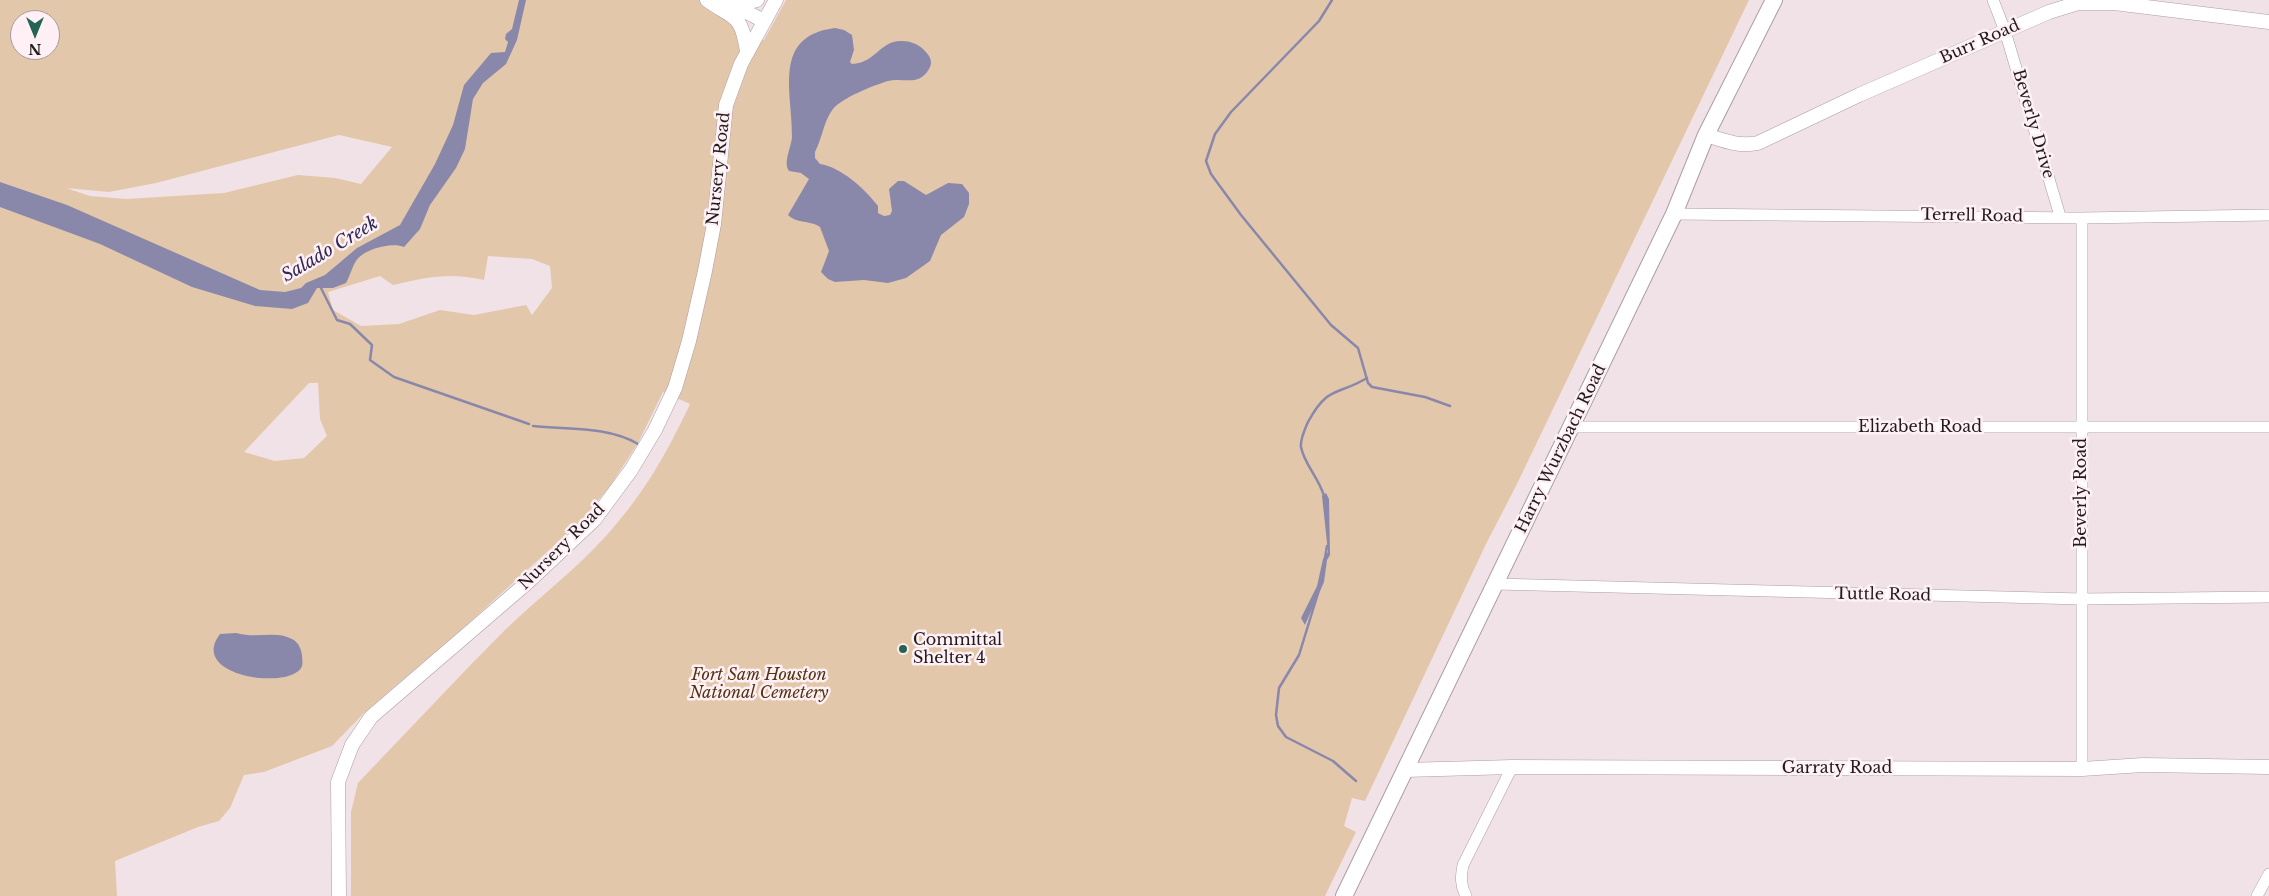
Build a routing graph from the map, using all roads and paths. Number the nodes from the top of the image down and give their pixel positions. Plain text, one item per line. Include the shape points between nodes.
1 (707, 0) edge
2 (757, 0) edge
3 (776, 0) edge
4 (1774, 0) edge
5 (1993, 0) edge
6 (728, 3) edge
7 (764, 21) junction
8 (2269, 22) edge
9 (2006, 32) junction
10 (747, 52) junction
11 (1706, 136) junction
12 (1674, 214) junction
13 (2269, 215) edge
14 (2060, 216) junction
15 (2082, 218) junction
16 (1572, 426) junction
17 (2269, 427) edge
18 (2081, 428) junction
19 (1496, 584) junction
20 (2269, 597) edge
21 (2082, 599) junction
22 (1512, 767) junction
23 (2269, 767) edge
24 (2082, 768) junction
25 (1405, 770) junction
26 (2269, 874) edge
27 (339, 896) edge
28 (1344, 896) edge
29 (1466, 896) edge
30 (2257, 896) edge

1 - 10 street via 738,20
2 - 6 street
3 - 7 street, Nursery Road
4 - 11 main road, Harry Wurzbach Road
5 - 9 street, Beverly Drive
6 - 7 street
7 - 10 street, Nursery Road
8 - 9 street, Burr Road via 2089,2 2068,5
9 - 11 street, Burr Road via 1859,95 1758,143 1736,145
9 - 14 street, Beverly Drive
10 - 27 street, Nursery Road via 734,77 726,104 714,224 689,341 675,388 655,430 631,470 594,520 528,582 371,717 357,735 338,782
11 - 12 main road, Harry Wurzbach Road
12 - 14 street, Terrell Road
12 - 16 main road, Harry Wurzbach Road
13 - 15 street, Terrell Road
14 - 15 street, Terrell Road
15 - 18 street, Beverly Road
16 - 18 street, Elizabeth Road
16 - 19 main road, Harry Wurzbach Road
17 - 18 street, Elizabeth Road
18 - 21 street, Beverly Road
19 - 21 street, Tuttle Road
19 - 25 main road, Harry Wurzbach Road
20 - 21 street, Tuttle Road
21 - 24 street, Beverly Road
22 - 24 street, Garraty Road
22 - 25 street, Garraty Road
22 - 29 street via 1463,865 1462,889
23 - 24 street, Garraty Road
25 - 28 main road, Harry Wurzbach Road
26 - 30 street

